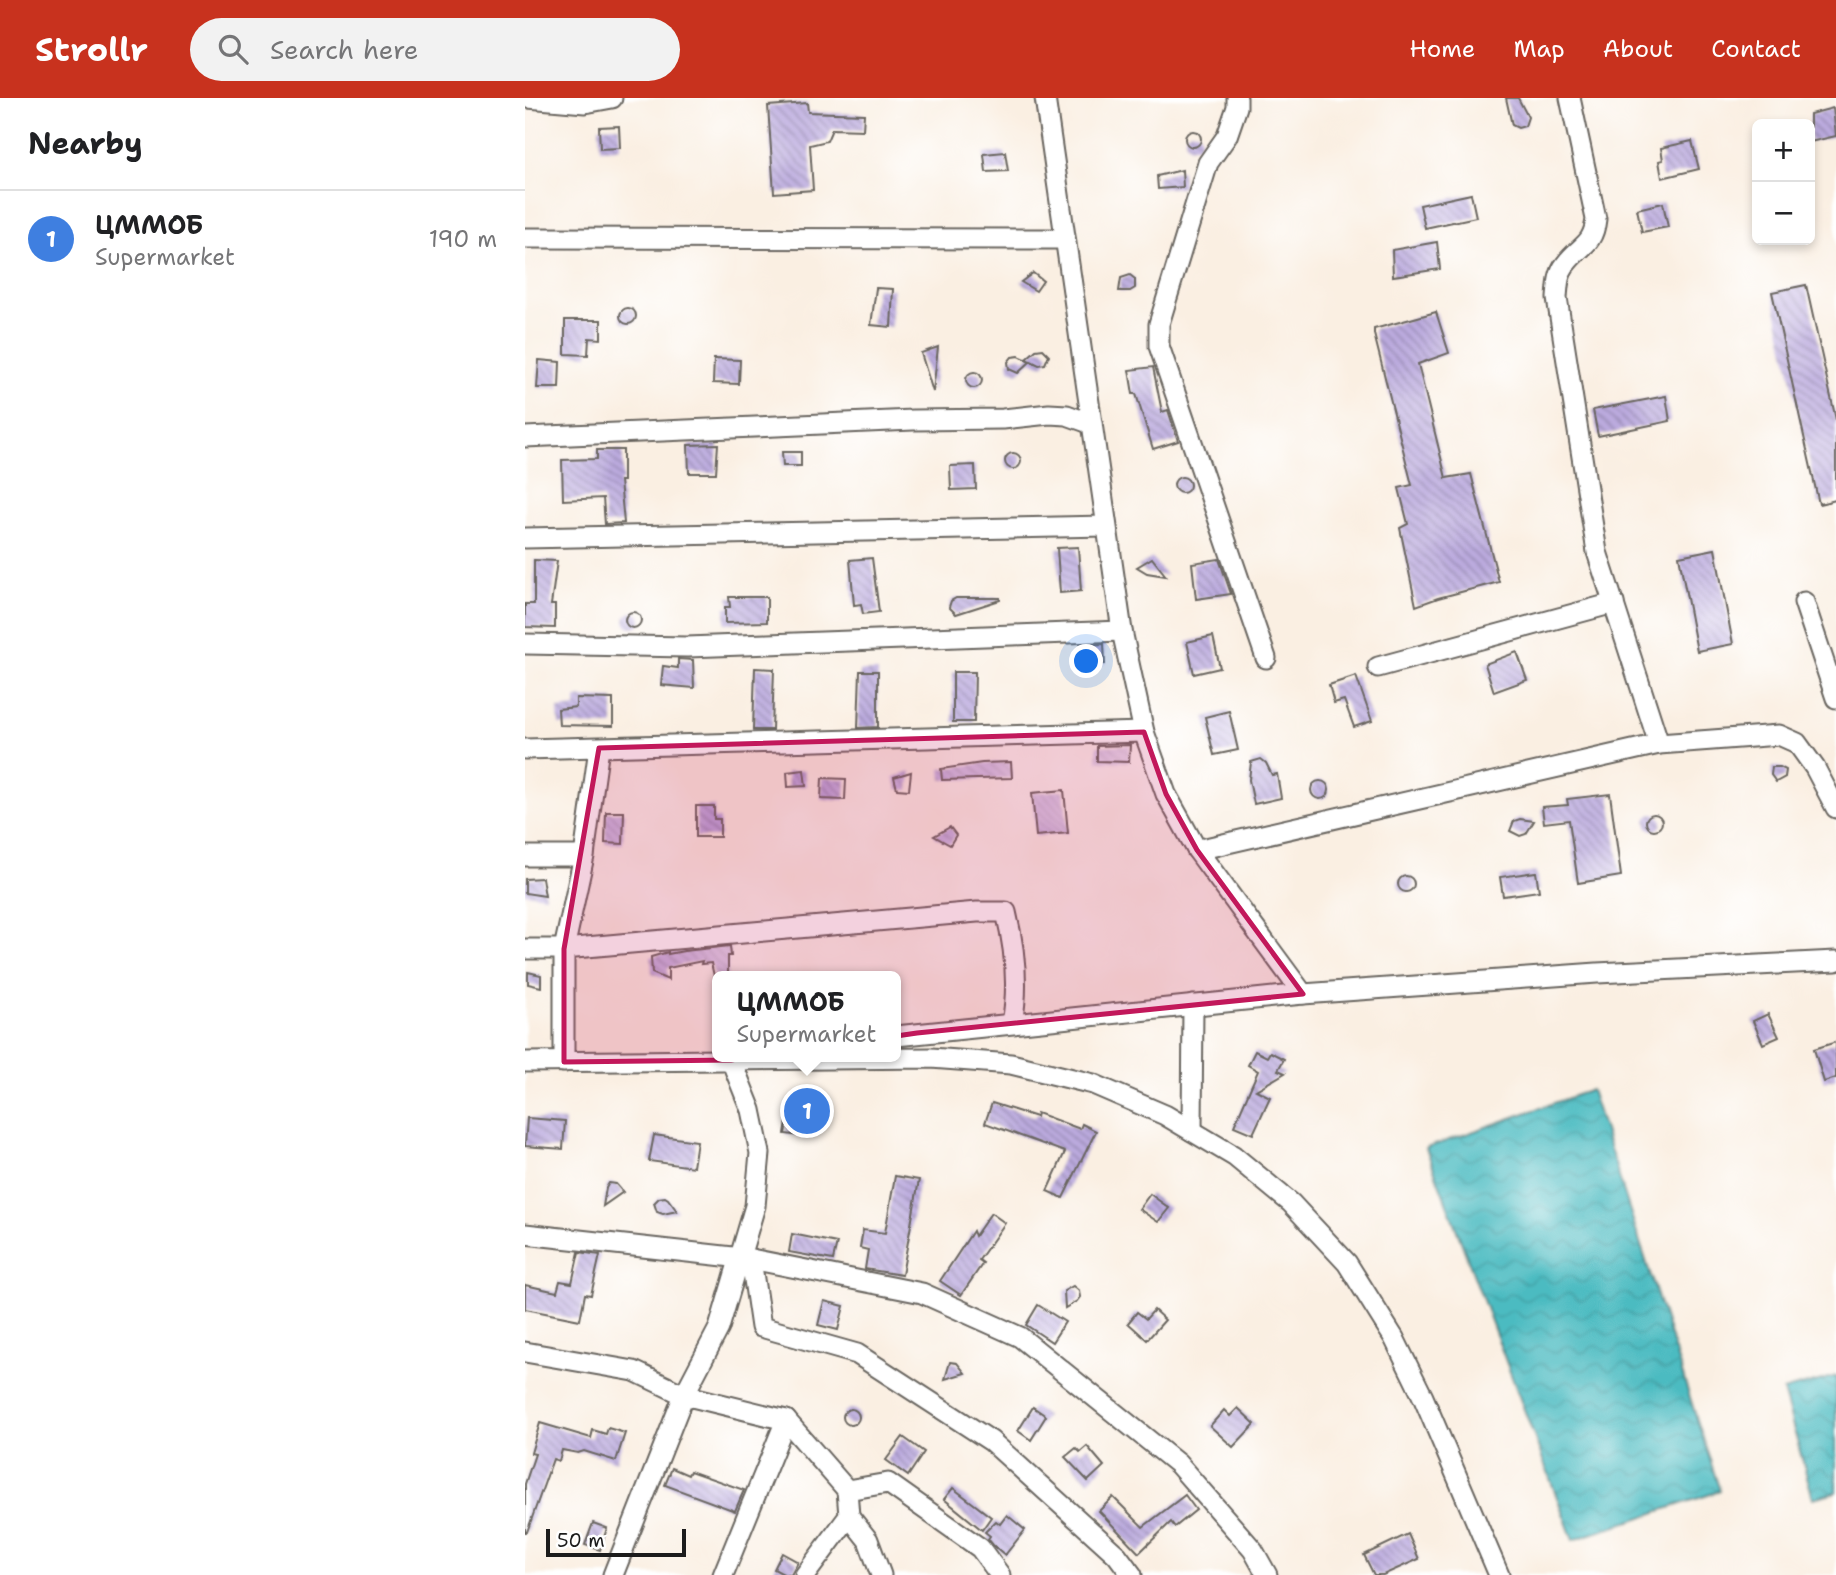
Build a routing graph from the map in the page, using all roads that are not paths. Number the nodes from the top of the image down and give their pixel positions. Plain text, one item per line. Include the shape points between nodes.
1 (612, 98) edge
2 (1045, 98) edge
3 (1237, 98) edge
4 (1570, 98) edge
5 (527, 100) edge
6 (525, 237) edge
7 (1065, 239) junction
8 (1092, 424) junction
9 (525, 437) edge
10 (1107, 526) junction
11 (525, 538) edge
12 (1614, 603) junction
13 (1804, 603) dead end
14 (1122, 631) junction
15 (525, 644) edge
16 (1266, 658) dead end
17 (1378, 667) dead end
18 (1836, 698) edge
19 (1144, 732) junction
20 (1660, 744) junction
21 (599, 748) junction
22 (525, 749) edge
23 (1836, 808) edge
24 (1197, 850) junction
25 (525, 856) edge
26 (584, 856) junction
27 (525, 949) edge
28 (564, 949) junction
29 (1836, 961) edge
30 (1303, 993) junction
31 (1193, 1005) junction
32 (1012, 1023) junction
33 (901, 1035) edge
34 (901, 1058) edge
35 (712, 1060) edge
36 (525, 1062) edge
37 (564, 1062) junction
38 (732, 1062) edge
39 (1192, 1131) junction
40 (525, 1234) edge
41 (745, 1258) junction
42 (525, 1352) edge
43 (684, 1395) junction
44 (786, 1420) junction
45 (847, 1490) junction
46 (849, 1516) junction
47 (613, 1575) edge
48 (723, 1575) edge
49 (805, 1575) edge
50 (881, 1575) edge
51 (1000, 1575) edge
52 (1132, 1575) edge
53 (1267, 1575) edge
54 (1499, 1575) edge

1 - 5 street via 585,103
2 - 7 street
3 - 16 street via 1227,135 1208,163 1159,324 1159,346
4 - 12 street via 1596,219 1594,234 1559,277 1556,298 1597,552
6 - 7 street
7 - 8 street
8 - 9 street via 1049,414
8 - 10 street
10 - 11 street
10 - 14 street
12 - 17 street
12 - 20 street
13 - 18 street
14 - 15 street via 687,647
14 - 19 street
19 - 21 street
19 - 24 street via 1166,794
20 - 23 street via 1779,735 1797,743
20 - 24 street
21 - 22 street
21 - 26 street
24 - 30 street
25 - 26 street
26 - 28 street
27 - 28 street
28 - 32 street via 1006,912 1017,998
28 - 37 street
29 - 30 street
30 - 31 street
31 - 32 street
31 - 39 street
32 - 33 street
34 - 39 street via 1011,1064 1093,1084
35 - 37 street
36 - 37 street
38 - 41 street via 751,1110 760,1153
39 - 54 street via 1234,1156 1291,1203 1347,1263 1394,1338 1423,1397
40 - 41 street
41 - 43 street via 719,1328
41 - 52 street via 761,1327 857,1354 991,1441 1117,1555
41 - 53 street via 922,1293 1020,1336 1178,1464 1253,1550
42 - 43 street via 633,1371
43 - 44 street
43 - 47 street
44 - 45 street
44 - 48 street
45 - 46 street
45 - 51 street via 888,1483 980,1548
46 - 49 street
46 - 50 street via 868,1540

